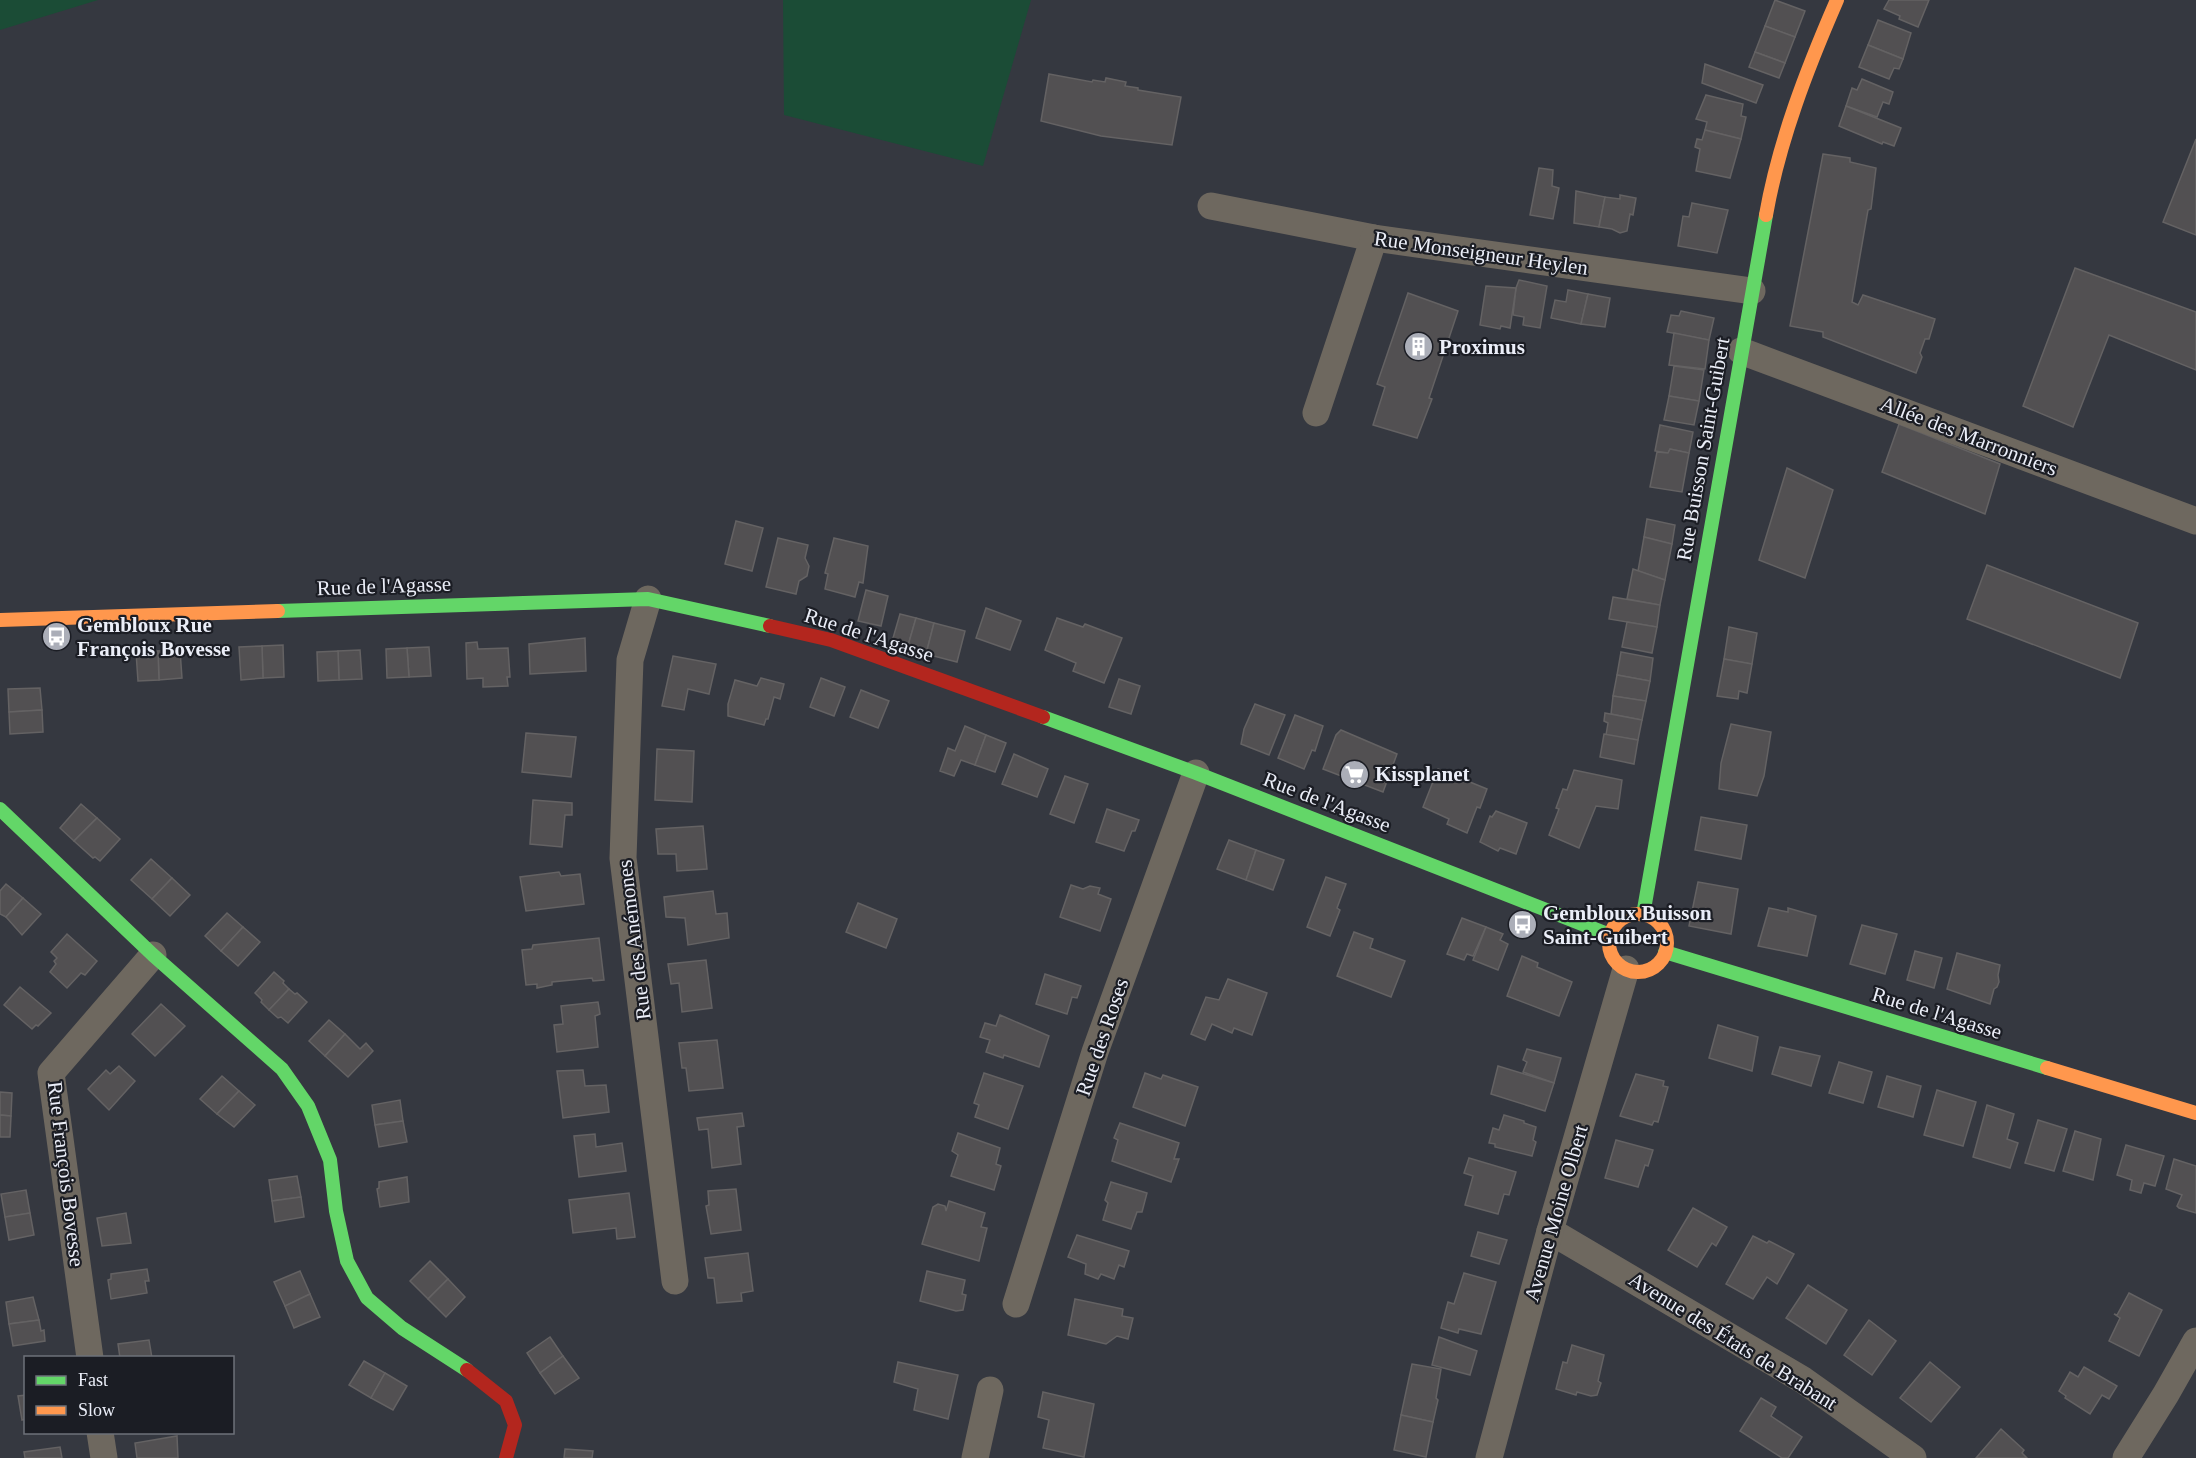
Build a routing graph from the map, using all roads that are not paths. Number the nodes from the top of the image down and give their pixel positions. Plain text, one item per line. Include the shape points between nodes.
1 (1837, 0) edge
2 (1211, 206) dead end
3 (1374, 238) junction
4 (1752, 291) junction
5 (1741, 351) junction
6 (1316, 413) dead end
7 (2196, 521) edge
8 (648, 599) junction
9 (0, 620) edge
10 (1196, 773) junction
11 (0, 809) edge
12 (1643, 915) junction
13 (1610, 936) junction
14 (1665, 952) junction
15 (153, 955) junction
16 (1626, 969) junction
17 (2196, 1113) edge
18 (1550, 1231) junction
19 (675, 1281) dead end
20 (1016, 1304) dead end
21 (2196, 1341) edge
22 (90, 1356) edge
23 (990, 1389) dead end
24 (100, 1434) edge
25 (104, 1458) edge
26 (506, 1458) edge
27 (975, 1458) edge
28 (1489, 1458) edge
29 (1913, 1458) edge
30 (2126, 1458) edge

1 - 4 street, Rue Buisson Saint-Guibert via 1783,140
2 - 3 street, Rue Monseigneur Heylen
3 - 4 street, Rue Monseigneur Heylen
3 - 6 street
4 - 5 street, Rue Buisson Saint-Guibert
5 - 7 street, Allée des Marronniers
5 - 12 street, Rue Buisson Saint-Guibert
8 - 9 street, Rue de l'Agasse
8 - 10 street, Rue de l'Agasse via 831,640
8 - 19 street, Rue des Anémones via 630,660 623,858
10 - 13 street, Rue de l'Agasse
10 - 20 street, Rue des Roses via 1095,1052
11 - 15 street
12 - 13 street via 1627,917
12 - 14 street via 1660,925 1667,943
13 - 16 street via 1614,959
14 - 16 street via 1661,961 1645,971
14 - 17 street, Rue de l'Agasse
15 - 22 street, Rue François Bovesse via 51,1073
15 - 26 street via 282,1069 308,1106 330,1160 346,1260 366,1298 402,1329 445,1354 506,1401 515,1425
16 - 18 street, Avenue Moine Olbert
18 - 28 street, Avenue Moine Olbert
18 - 29 street, Avenue des États de Brabant via 1803,1380
21 - 30 street
23 - 27 street
24 - 25 street

